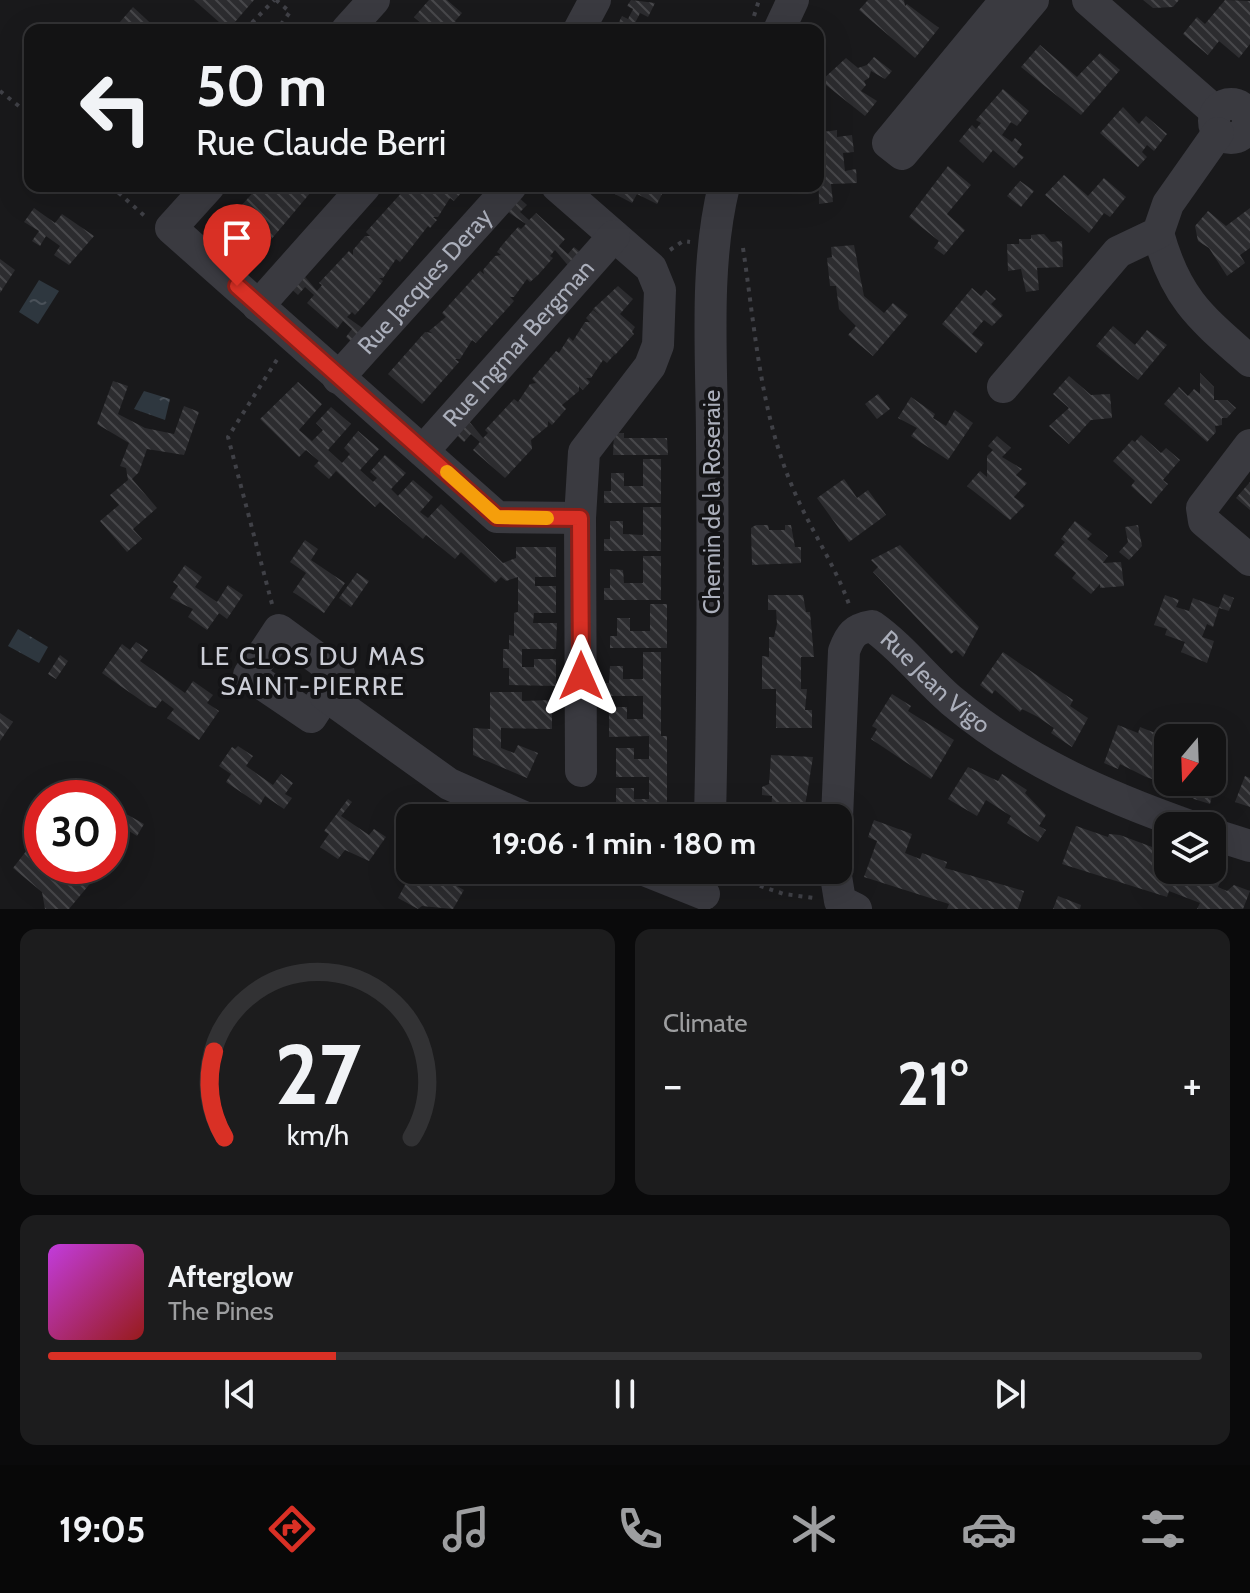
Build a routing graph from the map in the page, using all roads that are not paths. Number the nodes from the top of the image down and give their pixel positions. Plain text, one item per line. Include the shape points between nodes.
1 (595, 0) edge
2 (793, 0) edge
3 (1006, 0) edge
4 (1033, 0) edge
5 (1088, 0) edge
6 (582, 24) edge
7 (782, 24) edge
8 (1238, 117) edge
9 (204, 192) edge
10 (360, 192) edge
11 (506, 192) edge
12 (564, 192) edge
13 (725, 192) edge
14 (1158, 233) junction
15 (614, 236) junction
16 (258, 306) junction
17 (1250, 361) edge
18 (338, 378) junction
19 (1003, 387) dead end
20 (1250, 445) edge
21 (423, 451) junction
22 (580, 518) junction
23 (1250, 560) edge
24 (325, 695) junction
25 (581, 771) dead end
26 (494, 804) edge
27 (710, 804) edge
28 (838, 804) edge
29 (1154, 814) edge
30 (1226, 838) edge
31 (1250, 846) edge

1 - 6 street
2 - 7 street
3 - 4 street via 888,143 902,154
5 - 8 street
8 - 14 street via 1168,204
9 - 16 street via 171,228
10 - 16 street
11 - 18 street, Rue Jacques Deray
12 - 15 street
13 - 27 street, Chemin de la Roseraie via 729,245 711,313
14 - 17 street via 1170,274 1198,315
14 - 19 street via 1118,252
15 - 21 street, Rue Ingmar Bergman
15 - 22 street via 651,268 660,290 658,345 650,366 584,452
16 - 18 street
18 - 21 street
20 - 23 street via 1202,508 1204,521
21 - 22 street via 497,517
22 - 25 street
24 - 24 street via 339,674 279,630 249,675 311,717
24 - 26 street via 449,784
28 - 29 street, Rue Jean Vigo via 844,651 851,634 872,626 953,701 1057,772
30 - 31 street

